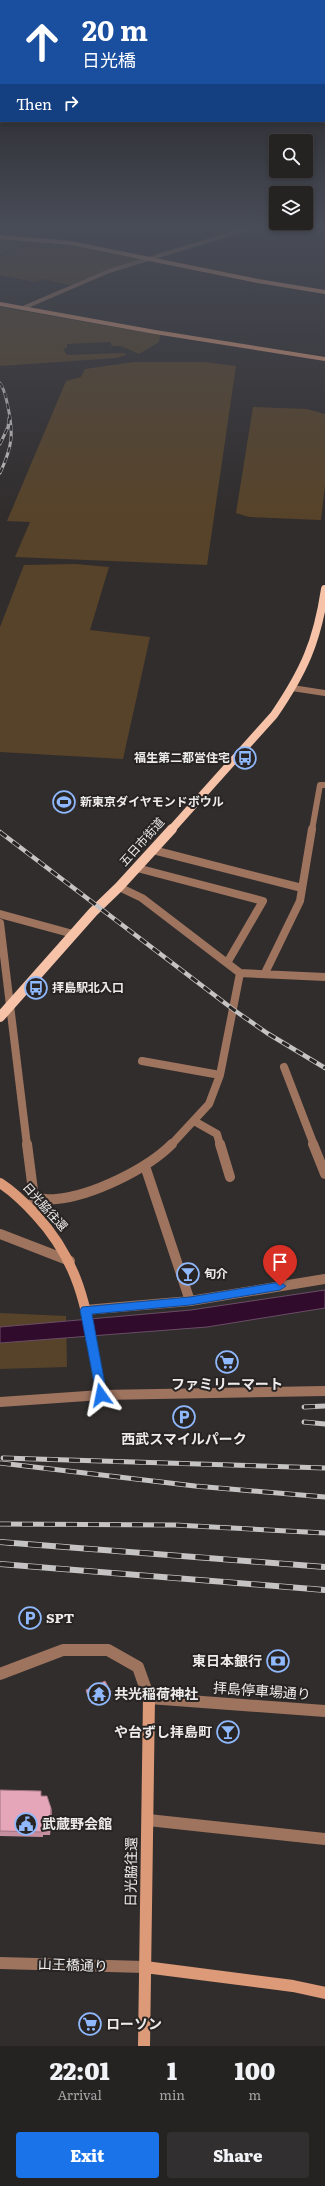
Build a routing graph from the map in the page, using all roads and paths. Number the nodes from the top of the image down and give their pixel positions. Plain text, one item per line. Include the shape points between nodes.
1 (103, 322) edge
2 (325, 359) edge
3 (325, 589) edge
4 (322, 626) edge
5 (292, 688) junction
6 (325, 694) edge
7 (325, 785) edge
8 (153, 850) junction
9 (137, 868) junction
10 (120, 887) junction
11 (302, 888) junction
12 (0, 914) edge
13 (0, 923) edge
14 (73, 934) junction
15 (227, 963) junction
16 (240, 973) junction
17 (265, 974) junction
18 (325, 977) edge
19 (12, 1005) junction
20 (0, 1017) edge
21 (142, 1061) dead end
22 (284, 1068) dead end
23 (220, 1074) junction
24 (194, 1121) junction
25 (145, 1166) junction
26 (325, 1174) edge
27 (230, 1177) dead end
28 (0, 1183) edge
29 (34, 1198) junction
30 (32, 1210) junction
31 (0, 1234) edge
32 (70, 1261) junction
33 (325, 1278) edge
34 (190, 1301) junction
35 (85, 1310) junction
36 (325, 1390) edge
37 (101, 1395) junction
38 (0, 1402) edge
39 (0, 1674) edge
40 (149, 1698) junction
41 (325, 1711) edge
42 (148, 1820) junction
43 (325, 1839) edge
44 (0, 1963) edge
45 (145, 1967) junction
46 (325, 1993) edge
47 (144, 2046) edge

1 - 2 street
3 - 4 main road, 五日市街道
4 - 5 main road, 五日市街道
5 - 6 street
5 - 8 main road, 五日市街道 via 274,714
7 - 11 street via 320,785
8 - 9 main road, 五日市街道
8 - 11 street
9 - 10 main road, 五日市街道
9 - 15 street via 263,901
10 - 14 main road, 五日市街道
10 - 15 street via 142,898
11 - 17 street via 300,901
12 - 14 street
13 - 19 street
14 - 19 main road, 五日市街道
15 - 16 street
16 - 17 street
16 - 23 street
17 - 18 street
19 - 20 main road, 五日市街道
19 - 29 street
21 - 23 street
22 - 26 street
23 - 24 street via 209,1104
24 - 25 street via 160,1156
24 - 27 street via 217,1134
25 - 29 street via 87,1192 56,1199
25 - 34 street
28 - 30 street, 日光脇往還
29 - 30 street
30 - 32 street, 日光脇往還 via 52,1233
31 - 32 street
32 - 35 street, 日光脇往還
33 - 34 street
34 - 35 street
35 - 37 street, 日光脇往還
36 - 37 street
37 - 38 street
39 - 40 street via 63,1650 108,1650 138,1667
40 - 41 street, 拝島停車場通り
40 - 42 street, 日光脇往還
42 - 43 street
42 - 45 street, 日光脇往還
44 - 45 street, 山王橋通り
45 - 46 street via 293,1986
45 - 47 street, 日光脇往還

